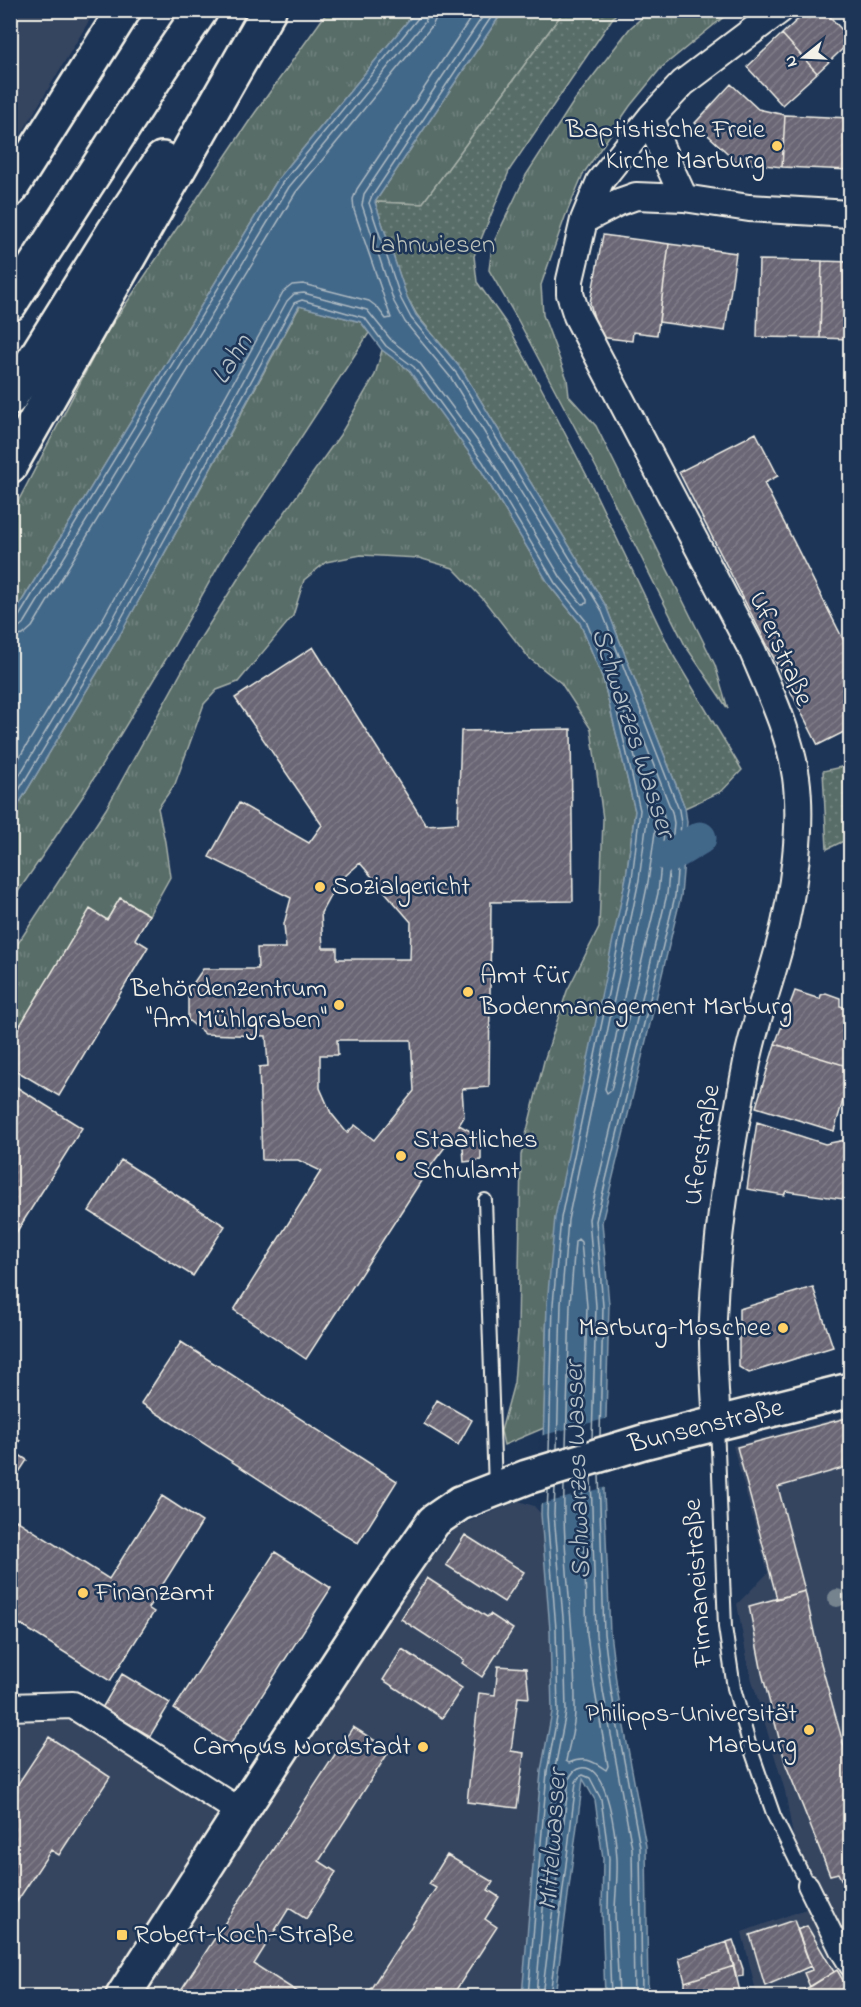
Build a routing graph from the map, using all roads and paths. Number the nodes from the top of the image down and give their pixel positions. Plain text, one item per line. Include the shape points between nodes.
1 (124, 10) edge
2 (201, 10) edge
3 (268, 10) edge
4 (780, 10) edge
5 (651, 117) junction
6 (10, 190) edge
7 (684, 198) junction
8 (850, 213) edge
9 (584, 220) junction
10 (10, 304) edge
11 (10, 398) edge
12 (10, 466) edge
13 (485, 1200) dead end
14 (850, 1390) edge
15 (718, 1437) junction
16 (495, 1488) junction
17 (10, 1707) edge
18 (241, 1812) junction
19 (808, 1885) joint
20 (850, 1966) edge
21 (123, 1996) edge

1 - 6 main road
2 - 10 main road
3 - 11 main road via 203,96
3 - 12 main road
4 - 5 street, Uferstraße via 683,83
5 - 7 street
5 - 9 street, Uferstraße via 600,181
7 - 8 street via 749,208
7 - 9 street via 636,196
9 - 15 street, Uferstraße via 570,280 577,316 753,652 774,701 796,777 798,820 791,892 749,1054 720,1222 713,1320
13 - 16 lane
14 - 15 main road, Bunsenstraße
15 - 16 main road, Bunsenstraße via 643,1442
15 - 19 lane, Firmaneistraße via 725,1627 734,1688 774,1816
16 - 18 main road, Bunsenstraße via 460,1503 434,1521
17 - 18 street via 73,1705
18 - 21 main road
19 - 20 street, Firmaneistraße

